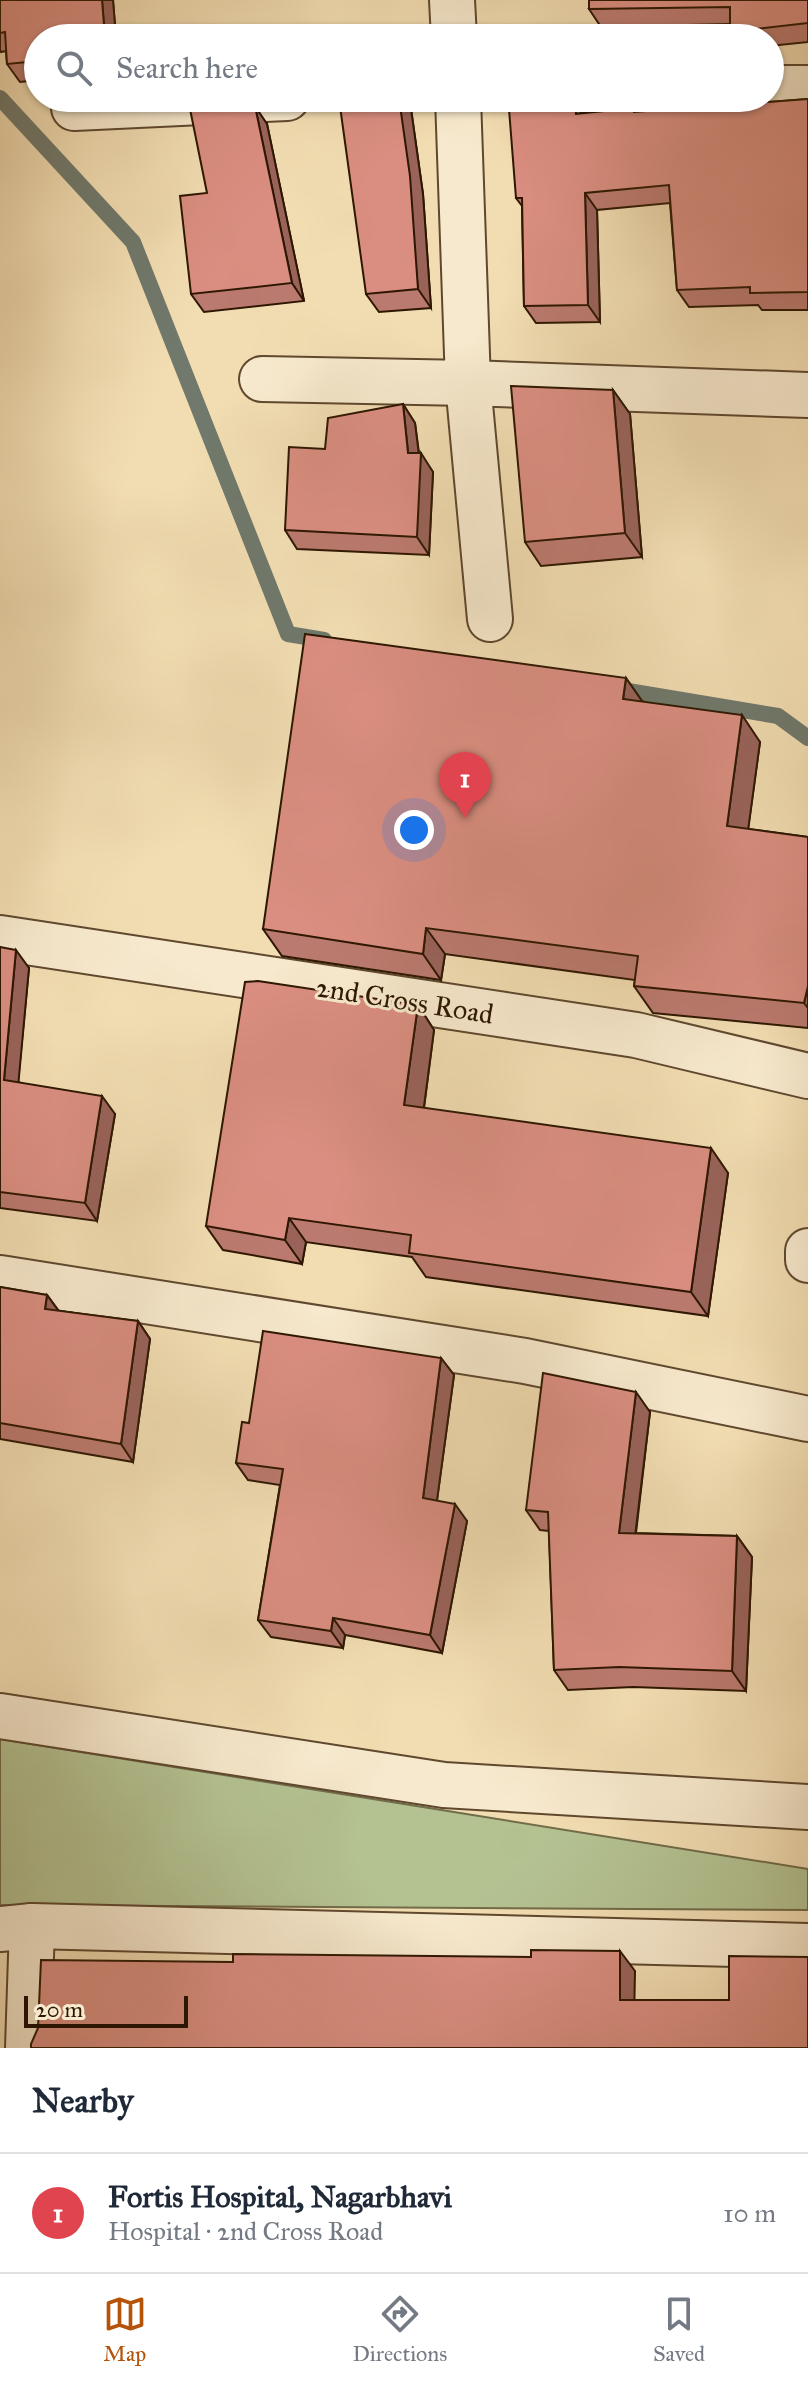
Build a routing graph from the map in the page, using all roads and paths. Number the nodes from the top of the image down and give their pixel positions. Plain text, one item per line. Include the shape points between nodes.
1 (452, 0) edge
2 (453, 24) edge
3 (784, 88) edge
4 (808, 88) edge
5 (458, 112) edge
6 (262, 379) dead end
7 (468, 383) junction
8 (808, 395) edge
9 (490, 619) dead end
10 (0, 938) edge
11 (808, 1076) edge
12 (808, 1251) edge
13 (808, 1260) edge
14 (0, 1278) edge
15 (808, 1419) edge
16 (0, 1716) edge
17 (808, 1807) edge
18 (16, 1928) edge
19 (808, 1946) edge
20 (28, 2048) edge

1 - 2 street
3 - 4 street
5 - 7 street
6 - 7 street
7 - 8 street
7 - 9 street
10 - 11 street, 2nd Cross Road via 636,1035
12 - 13 street
14 - 15 street via 525,1361
16 - 17 street via 444,1785
18 - 19 street
18 - 20 street

